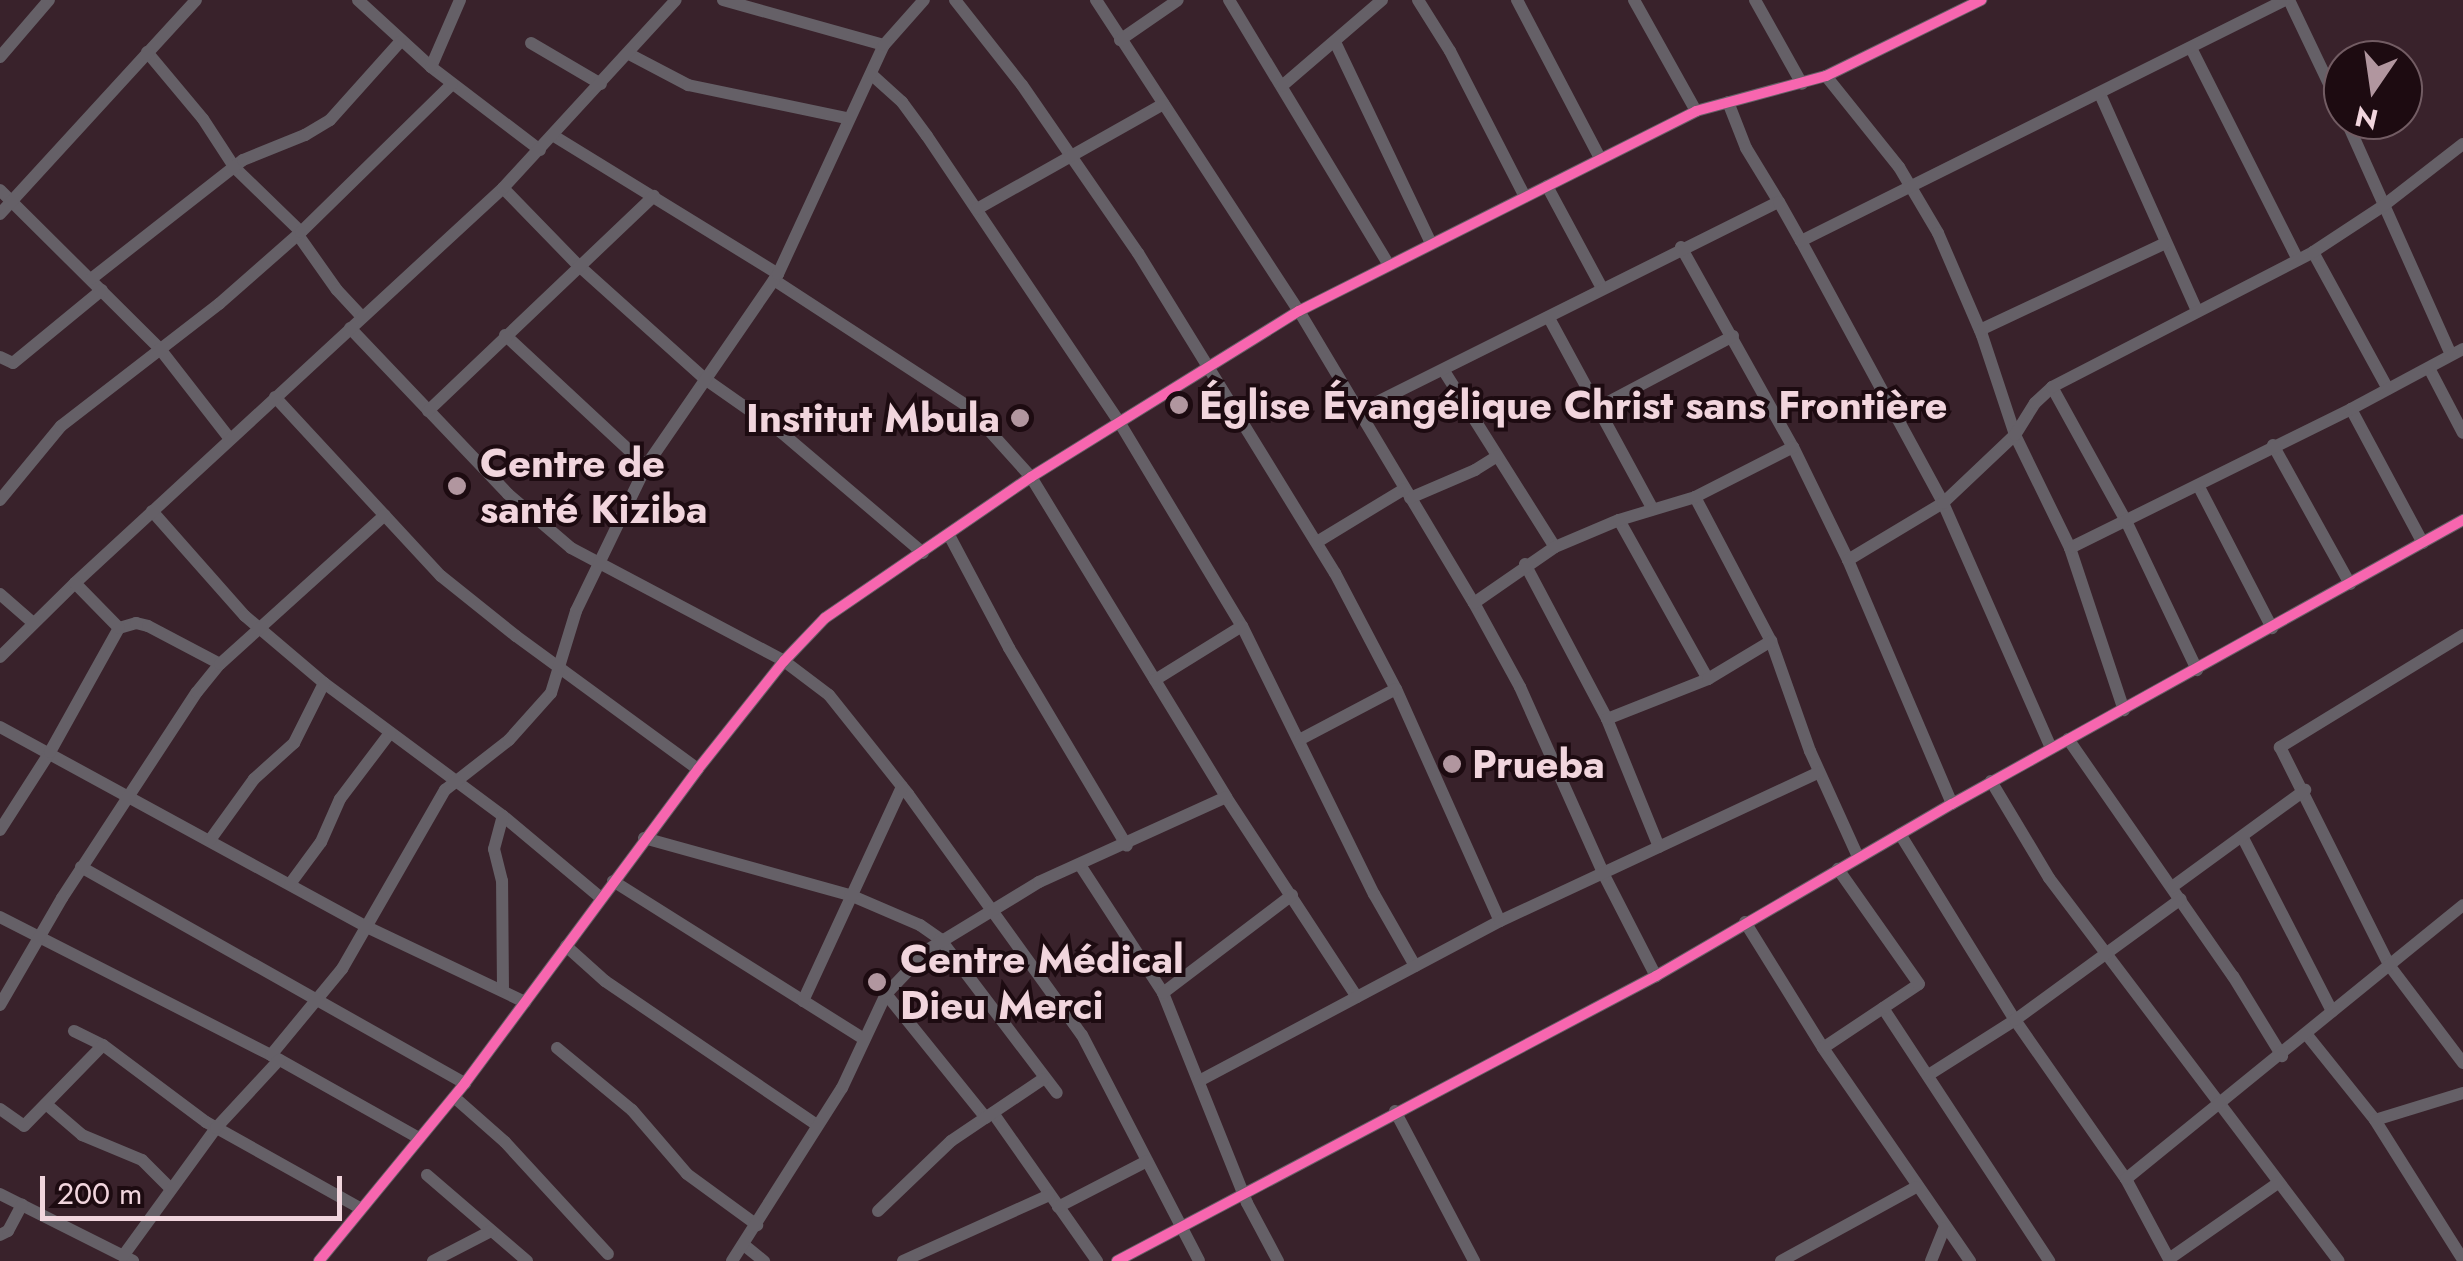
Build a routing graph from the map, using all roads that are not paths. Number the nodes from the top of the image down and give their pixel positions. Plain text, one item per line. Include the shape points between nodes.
1 (49, 0) edge
2 (196, 0) edge
3 (358, 0) edge
4 (460, 0) edge
5 (676, 0) edge
6 (723, 0) edge
7 (924, 0) edge
8 (955, 0) edge
9 (1096, 0) edge
10 (1178, 0) edge
11 (1229, 0) edge
12 (1418, 0) edge
13 (1517, 0) edge
14 (1634, 0) edge
15 (1755, 0) edge
16 (1981, 0) edge
17 (2287, 0) edge
18 (1373, 3) edge
19 (1120, 40) junction
20 (400, 42) junction
21 (531, 43) dead end
22 (1336, 44) junction
23 (884, 45) junction
24 (2192, 50) junction
25 (146, 52) junction
26 (629, 54) junction
27 (0, 57) edge
28 (431, 68) junction
29 (2323, 72) edge
30 (871, 74) junction
31 (1826, 76) junction
32 (452, 84) junction
33 (601, 84) junction
34 (1802, 84) junction
35 (1282, 86) junction
36 (2100, 94) junction
37 (1728, 102) junction
38 (1162, 104) junction
39 (1696, 111) junction
40 (846, 118) junction
41 (554, 136) junction
42 (2355, 140) edge
43 (540, 150) junction
44 (2460, 152) edge
45 (1072, 155) junction
46 (1600, 158) junction
47 (235, 168) junction
48 (1911, 185) junction
49 (1547, 186) junction
50 (503, 188) junction
51 (0, 190) edge
52 (654, 196) junction
53 (1525, 197) junction
54 (12, 202) junction
55 (1778, 202) junction
56 (2383, 206) junction
57 (977, 209) junction
58 (0, 214) edge
59 (299, 233) junction
60 (1801, 240) junction
61 (1431, 243) junction
62 (2166, 243) junction
63 (1681, 247) junction
64 (2312, 252) junction
65 (2298, 260) junction
66 (1388, 264) junction
67 (578, 265) junction
68 (776, 277) junction
69 (91, 279) junction
70 (1602, 288) junction
71 (102, 290) junction
72 (2196, 309) junction
73 (1299, 310) junction
74 (362, 317) junction
75 (1548, 318) junction
76 (350, 328) junction
77 (1980, 330) junction
78 (505, 335) junction
79 (1733, 336) junction
80 (160, 349) junction
81 (2457, 352) edge
82 (6, 360) edge
83 (1211, 368) junction
84 (2429, 368) junction
85 (1444, 371) junction
86 (0, 374) edge
87 (706, 379) junction
88 (2052, 387) junction
89 (2388, 389) junction
90 (275, 397) junction
91 (1596, 408) junction
92 (2352, 410) junction
93 (428, 411) junction
94 (1358, 412) junction
95 (1121, 425) junction
96 (2463, 433) edge
97 (2015, 435) junction
98 (230, 439) junction
99 (2274, 446) junction
100 (1793, 448) junction
101 (1497, 456) junction
102 (646, 466) junction
103 (1030, 477) junction
104 (2199, 487) junction
105 (1407, 493) junction
106 (1695, 497) junction
107 (0, 500) edge
108 (1944, 503) junction
109 (1652, 508) junction
110 (152, 511) junction
111 (384, 515) junction
112 (1619, 520) junction
113 (2463, 520) edge
114 (2126, 522) junction
115 (948, 535) junction
116 (1317, 542) junction
117 (2423, 543) junction
118 (1555, 547) junction
119 (2070, 548) junction
120 (924, 553) junction
121 (1848, 560) junction
122 (1526, 564) junction
123 (596, 565) junction
124 (74, 583) junction
125 (2350, 584) junction
126 (0, 594) edge
127 (1474, 603) junction
128 (32, 622) junction
129 (1242, 626) junction
130 (119, 628) junction
131 (260, 628) junction
132 (2272, 628) junction
133 (2463, 635) edge
134 (1772, 640) junction
135 (0, 657) edge
136 (784, 661) junction
137 (220, 664) junction
138 (559, 668) junction
139 (2198, 670) junction
140 (1708, 679) junction
141 (1155, 680) junction
142 (324, 683) junction
143 (1396, 689) junction
144 (2124, 710) junction
145 (1607, 720) junction
146 (0, 726) edge
147 (390, 733) junction
148 (1301, 739) junction
149 (2068, 739) junction
150 (2051, 748) junction
151 (50, 752) junction
152 (698, 768) junction
153 (1818, 772) junction
154 (453, 780) junction
155 (1991, 782) junction
156 (902, 787) junction
157 (2306, 790) junction
158 (128, 794) junction
159 (1226, 797) junction
160 (1952, 804) junction
161 (504, 816) junction
162 (0, 830) edge
163 (1900, 834) junction
164 (644, 838) junction
165 (2242, 838) junction
166 (210, 840) junction
167 (1127, 846) junction
168 (1660, 847) junction
169 (1858, 857) junction
170 (1080, 865) junction
171 (82, 867) junction
172 (1838, 869) junction
173 (1604, 875) junction
174 (613, 882) junction
175 (290, 884) junction
176 (2176, 893) junction
177 (1292, 895) junction
178 (850, 896) junction
179 (601, 898) junction
180 (2463, 905) edge
181 (989, 910) junction
182 (0, 917) edge
183 (1500, 921) junction
184 (1746, 922) junction
185 (368, 928) junction
186 (38, 938) junction
187 (940, 939) junction
188 (566, 946) junction
189 (2104, 955) junction
190 (1415, 966) junction
191 (2389, 966) junction
192 (1656, 976) junction
193 (503, 990) junction
194 (1163, 993) junction
195 (886, 994) junction
196 (1357, 997) junction
197 (316, 998) junction
198 (803, 1001) junction
199 (525, 1002) junction
200 (0, 1005) edge
201 (1883, 1008) junction
202 (2332, 1010) junction
203 (2016, 1020) junction
204 (74, 1031) dead end
205 (2307, 1035) junction
206 (862, 1038) junction
207 (103, 1045) junction
208 (558, 1048) dead end
209 (1823, 1048) junction
210 (2282, 1056) junction
211 (275, 1058) junction
212 (2463, 1063) edge
213 (1930, 1074) junction
214 (1042, 1079) junction
215 (1200, 1081) junction
216 (466, 1083) junction
217 (1056, 1093) dead end
218 (2463, 1093) edge
219 (454, 1097) junction
220 (46, 1104) junction
221 (2218, 1106) junction
222 (0, 1109) edge
223 (1395, 1111) junction
224 (990, 1115) junction
225 (2374, 1120) junction
226 (817, 1125) junction
227 (216, 1128) junction
228 (419, 1138) junction
229 (1147, 1161) junction
230 (427, 1176) dead end
231 (2126, 1179) junction
232 (2278, 1183) junction
233 (1916, 1186) junction
234 (170, 1189) junction
235 (1244, 1193) junction
236 (0, 1194) edge
237 (1049, 1195) junction
238 (22, 1205) junction
239 (1058, 1207) junction
240 (360, 1208) junction
241 (878, 1211) dead end
242 (757, 1225) junction
243 (1181, 1227) junction
244 (1944, 1230) junction
245 (491, 1231) junction
246 (0, 1235) edge
247 (744, 1245) junction
248 (608, 1254) dead end
249 (128, 1259) edge
250 (2169, 1260) edge
251 (2463, 1260) edge
252 (319, 1261) edge
253 (432, 1261) edge
254 (526, 1261) edge
255 (732, 1261) edge
256 (764, 1261) edge
257 (903, 1261) edge
258 (1097, 1261) edge
259 (1117, 1261) edge
260 (1199, 1261) edge
261 (1278, 1261) edge
262 (1474, 1261) edge
263 (1781, 1261) edge
264 (1931, 1261) edge
265 (1970, 1261) edge
266 (2049, 1261) edge
267 (2339, 1261) edge

1 - 27 street
2 - 25 street
3 - 20 street
4 - 28 street
5 - 26 street
6 - 23 street
7 - 23 street
8 - 45 street
9 - 19 street
10 - 19 street
11 - 35 street
12 - 53 street
13 - 46 street
14 - 39 street
15 - 34 street
16 - 31 street
17 - 24 street
17 - 29 street
18 - 22 street
19 - 38 street
20 - 28 street
20 - 47 street via 330,120
21 - 33 street
22 - 35 street
22 - 61 street
23 - 30 street
24 - 36 street
24 - 65 street
25 - 47 street
25 - 54 street
26 - 33 street
26 - 40 street via 688,84
28 - 32 street
30 - 40 street
30 - 57 street via 902,102
31 - 34 street
31 - 48 street
32 - 43 street
32 - 59 street
33 - 41 street
34 - 37 street
35 - 66 street
36 - 48 street
36 - 62 street
37 - 39 street
37 - 55 street
38 - 45 street
38 - 73 street
39 - 46 street
40 - 68 street
41 - 43 street
41 - 52 street
42 - 56 street
43 - 50 street
44 - 56 street
45 - 57 street
45 - 83 street
46 - 49 street
47 - 59 street
47 - 69 street
48 - 60 street
48 - 77 street
49 - 53 street
49 - 70 street
50 - 67 street
50 - 74 street
51 - 54 street
52 - 67 street
52 - 68 street
53 - 61 street
54 - 58 street
54 - 69 street
55 - 60 street
55 - 63 street
56 - 64 street
56 - 81 street
57 - 95 street
59 - 74 street
59 - 80 street
60 - 108 street
61 - 66 street
62 - 72 street
62 - 77 street
63 - 70 street
63 - 79 street
64 - 65 street
64 - 89 street
65 - 72 street
66 - 73 street
67 - 78 street
67 - 87 street
68 - 87 street
68 - 103 street via 966,406
69 - 71 street
70 - 75 street
71 - 80 street
71 - 82 street
72 - 88 street
73 - 83 street
73 - 94 street
74 - 76 street
75 - 85 street
75 - 91 street
76 - 90 street
76 - 93 street
77 - 97 street
78 - 93 street
78 - 102 street
79 - 91 street
79 - 100 street
80 - 98 street
80 - 107 street via 61,426
81 - 84 street
82 - 86 street
83 - 95 street
83 - 116 street
84 - 89 street
84 - 96 street
85 - 94 street
85 - 101 street
87 - 102 street
87 - 120 street via 782,433
88 - 97 street
88 - 114 street
89 - 92 street
90 - 98 street
90 - 111 street
91 - 109 street
92 - 99 street
92 - 117 street
93 - 123 street via 520,504
94 - 105 street
95 - 103 street
95 - 129 street
97 - 108 street
97 - 119 street
98 - 110 street
99 - 104 street
99 - 125 street
100 - 106 street
100 - 121 street
101 - 105 street
101 - 118 street
102 - 123 street
103 - 115 street
103 - 141 street
104 - 114 street
104 - 132 street
105 - 116 street
105 - 127 street
106 - 109 street
106 - 134 street
108 - 121 street
108 - 150 street
109 - 112 street
110 - 124 street
110 - 131 street
111 - 131 street
111 - 138 street via 442,576
112 - 118 street
112 - 140 street
113 - 117 street
114 - 119 street
114 - 139 street
115 - 120 street
115 - 167 street
116 - 143 street
117 - 125 street
118 - 122 street
119 - 144 street
120 - 136 street via 825,618
121 - 160 street
122 - 127 street
122 - 145 street
123 - 136 street
123 - 138 street
124 - 128 street
124 - 130 street
125 - 132 street
126 - 128 street
127 - 173 street via 1532,712
128 - 135 street
129 - 141 street
129 - 148 street
130 - 137 street via 148,626
130 - 151 street
131 - 137 street
131 - 142 street
132 - 139 street
133 - 157 street via 2282,743
134 - 140 street
134 - 153 street
136 - 152 street
136 - 156 street via 829,696
137 - 158 street
138 - 152 street
138 - 154 street via 551,693 530,720
139 - 144 street
140 - 145 street
141 - 159 street
142 - 147 street
142 - 166 street via 294,743 254,779
143 - 148 street
143 - 183 street
144 - 149 street
145 - 168 street
146 - 151 street
147 - 154 street
147 - 175 street via 340,799 321,842
148 - 190 street
149 - 150 street
149 - 176 street
150 - 155 street
151 - 158 street
151 - 162 street
152 - 164 street
153 - 168 street
153 - 169 street
154 - 161 street
154 - 185 street
155 - 160 street
155 - 189 street
156 - 178 street
156 - 181 street
157 - 165 street
157 - 191 street
158 - 166 street
158 - 171 street
159 - 167 street
159 - 177 street
160 - 163 street
161 - 179 street
161 - 193 street via 494,849 502,881
163 - 169 street
163 - 203 street
164 - 174 street
164 - 178 street
165 - 176 street
165 - 202 street
166 - 175 street
167 - 170 street
168 - 173 street
169 - 172 street
170 - 181 street
170 - 194 street
171 - 186 street
171 - 197 street
172 - 184 street
172 - 201 street via 1919,984
173 - 183 street
173 - 192 street
174 - 179 street
174 - 198 street
175 - 185 street
176 - 189 street
176 - 210 street
177 - 194 street
177 - 196 street
178 - 187 street
178 - 198 street
179 - 188 street
180 - 191 street
181 - 187 street
181 - 229 street via 1082,1034
182 - 186 street
183 - 190 street
184 - 192 street
184 - 209 street
185 - 193 street
185 - 197 street
186 - 200 street
186 - 211 street
187 - 195 street
187 - 214 street
188 - 199 street
188 - 226 street via 604,980
189 - 203 street
189 - 221 street
190 - 196 street
191 - 202 street
191 - 212 street
192 - 223 street
193 - 199 street
194 - 215 street
195 - 206 street
195 - 224 street
196 - 215 street
197 - 211 street
197 - 216 street
198 - 206 street
199 - 216 street
201 - 209 street
201 - 213 street
202 - 205 street
203 - 213 street
203 - 231 street
204 - 207 street
205 - 210 street
205 - 225 street
206 - 226 street via 842,1088
207 - 220 street
207 - 227 street
208 - 242 street via 632,1110 687,1174
209 - 233 street
210 - 221 street
211 - 227 street
211 - 228 street
213 - 266 street
214 - 217 street
214 - 224 street
215 - 235 street
216 - 219 street
218 - 225 street
219 - 228 street
219 - 248 street
220 - 222 street via 21,1126
220 - 234 street via 82,1135 142,1160
221 - 231 street
221 - 232 street
223 - 235 street
223 - 262 street
224 - 237 street
224 - 241 street via 937,1152
225 - 251 street
226 - 242 street
227 - 234 street
227 - 240 street
228 - 240 street
229 - 239 street
229 - 243 street
230 - 245 street
231 - 250 street
232 - 250 street
232 - 267 street
233 - 244 street
233 - 263 street
234 - 249 street
235 - 243 street
235 - 261 street
236 - 238 street
237 - 239 street
237 - 257 street
238 - 246 street
238 - 249 street
239 - 258 street
240 - 252 street
242 - 247 street
243 - 259 street
243 - 260 street
244 - 264 street
244 - 265 street
245 - 253 street
245 - 254 street
247 - 255 street
247 - 256 street

